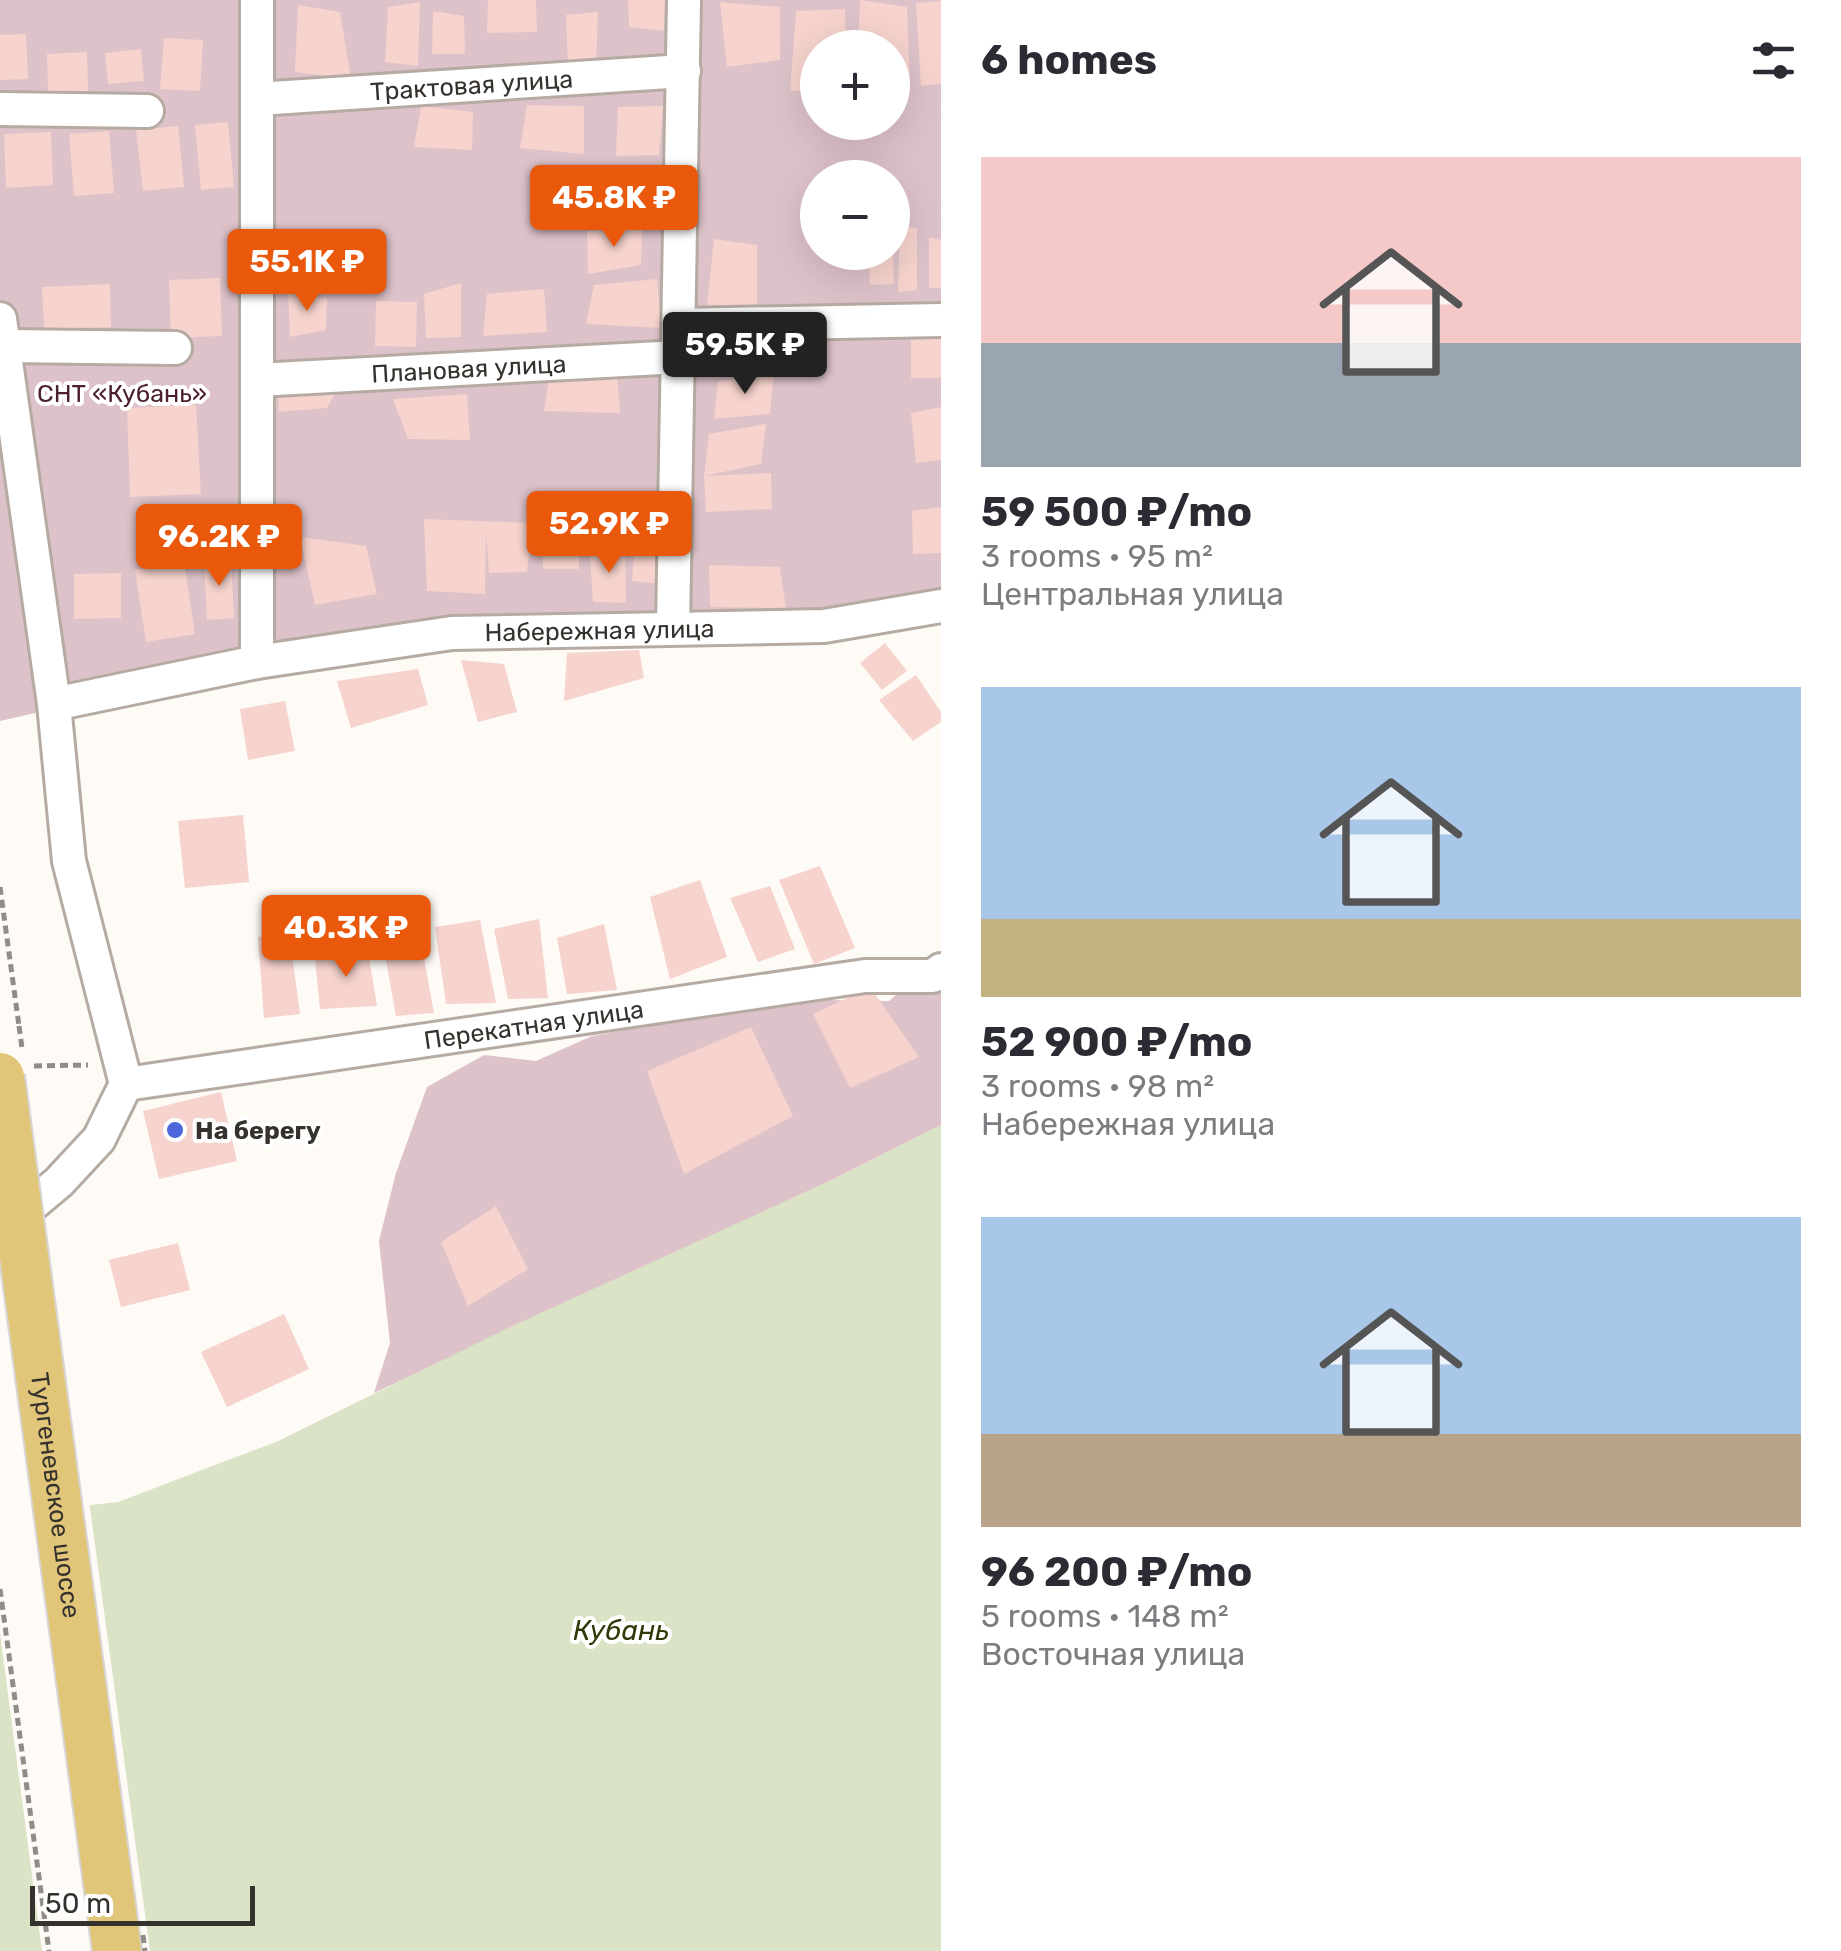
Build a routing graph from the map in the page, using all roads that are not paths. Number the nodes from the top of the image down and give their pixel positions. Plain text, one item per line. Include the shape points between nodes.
1 (257, 0) edge
2 (684, 0) edge
3 (684, 71) junction
4 (257, 99) junction
5 (0, 110) edge
6 (147, 112) dead end
7 (941, 320) edge
8 (2, 333) edge
9 (679, 341) junction
10 (175, 348) dead end
11 (257, 380) junction
12 (941, 606) edge
13 (673, 615) junction
14 (256, 662) junction
15 (54, 704) junction
16 (941, 970) edge
17 (12, 1071) edge
18 (124, 1074) junction
19 (0, 1206) edge
20 (115, 1932) edge

1 - 4 street
2 - 3 street
3 - 4 street, Трактовая улица
3 - 9 street
4 - 11 street
5 - 6 street
7 - 9 street, Плановая улица
8 - 10 street
8 - 15 street
9 - 11 street, Плановая улица
9 - 13 street
11 - 14 street
12 - 13 street, Набережная улица via 824,626
13 - 14 street, Набережная улица via 452,634
14 - 15 street, Набережная улица
15 - 18 street via 69,861
16 - 18 street, Перекатная улица
17 - 20 highway, Тургеневское шоссе, bridge
18 - 19 street via 99,1139 59,1182 28,1208

